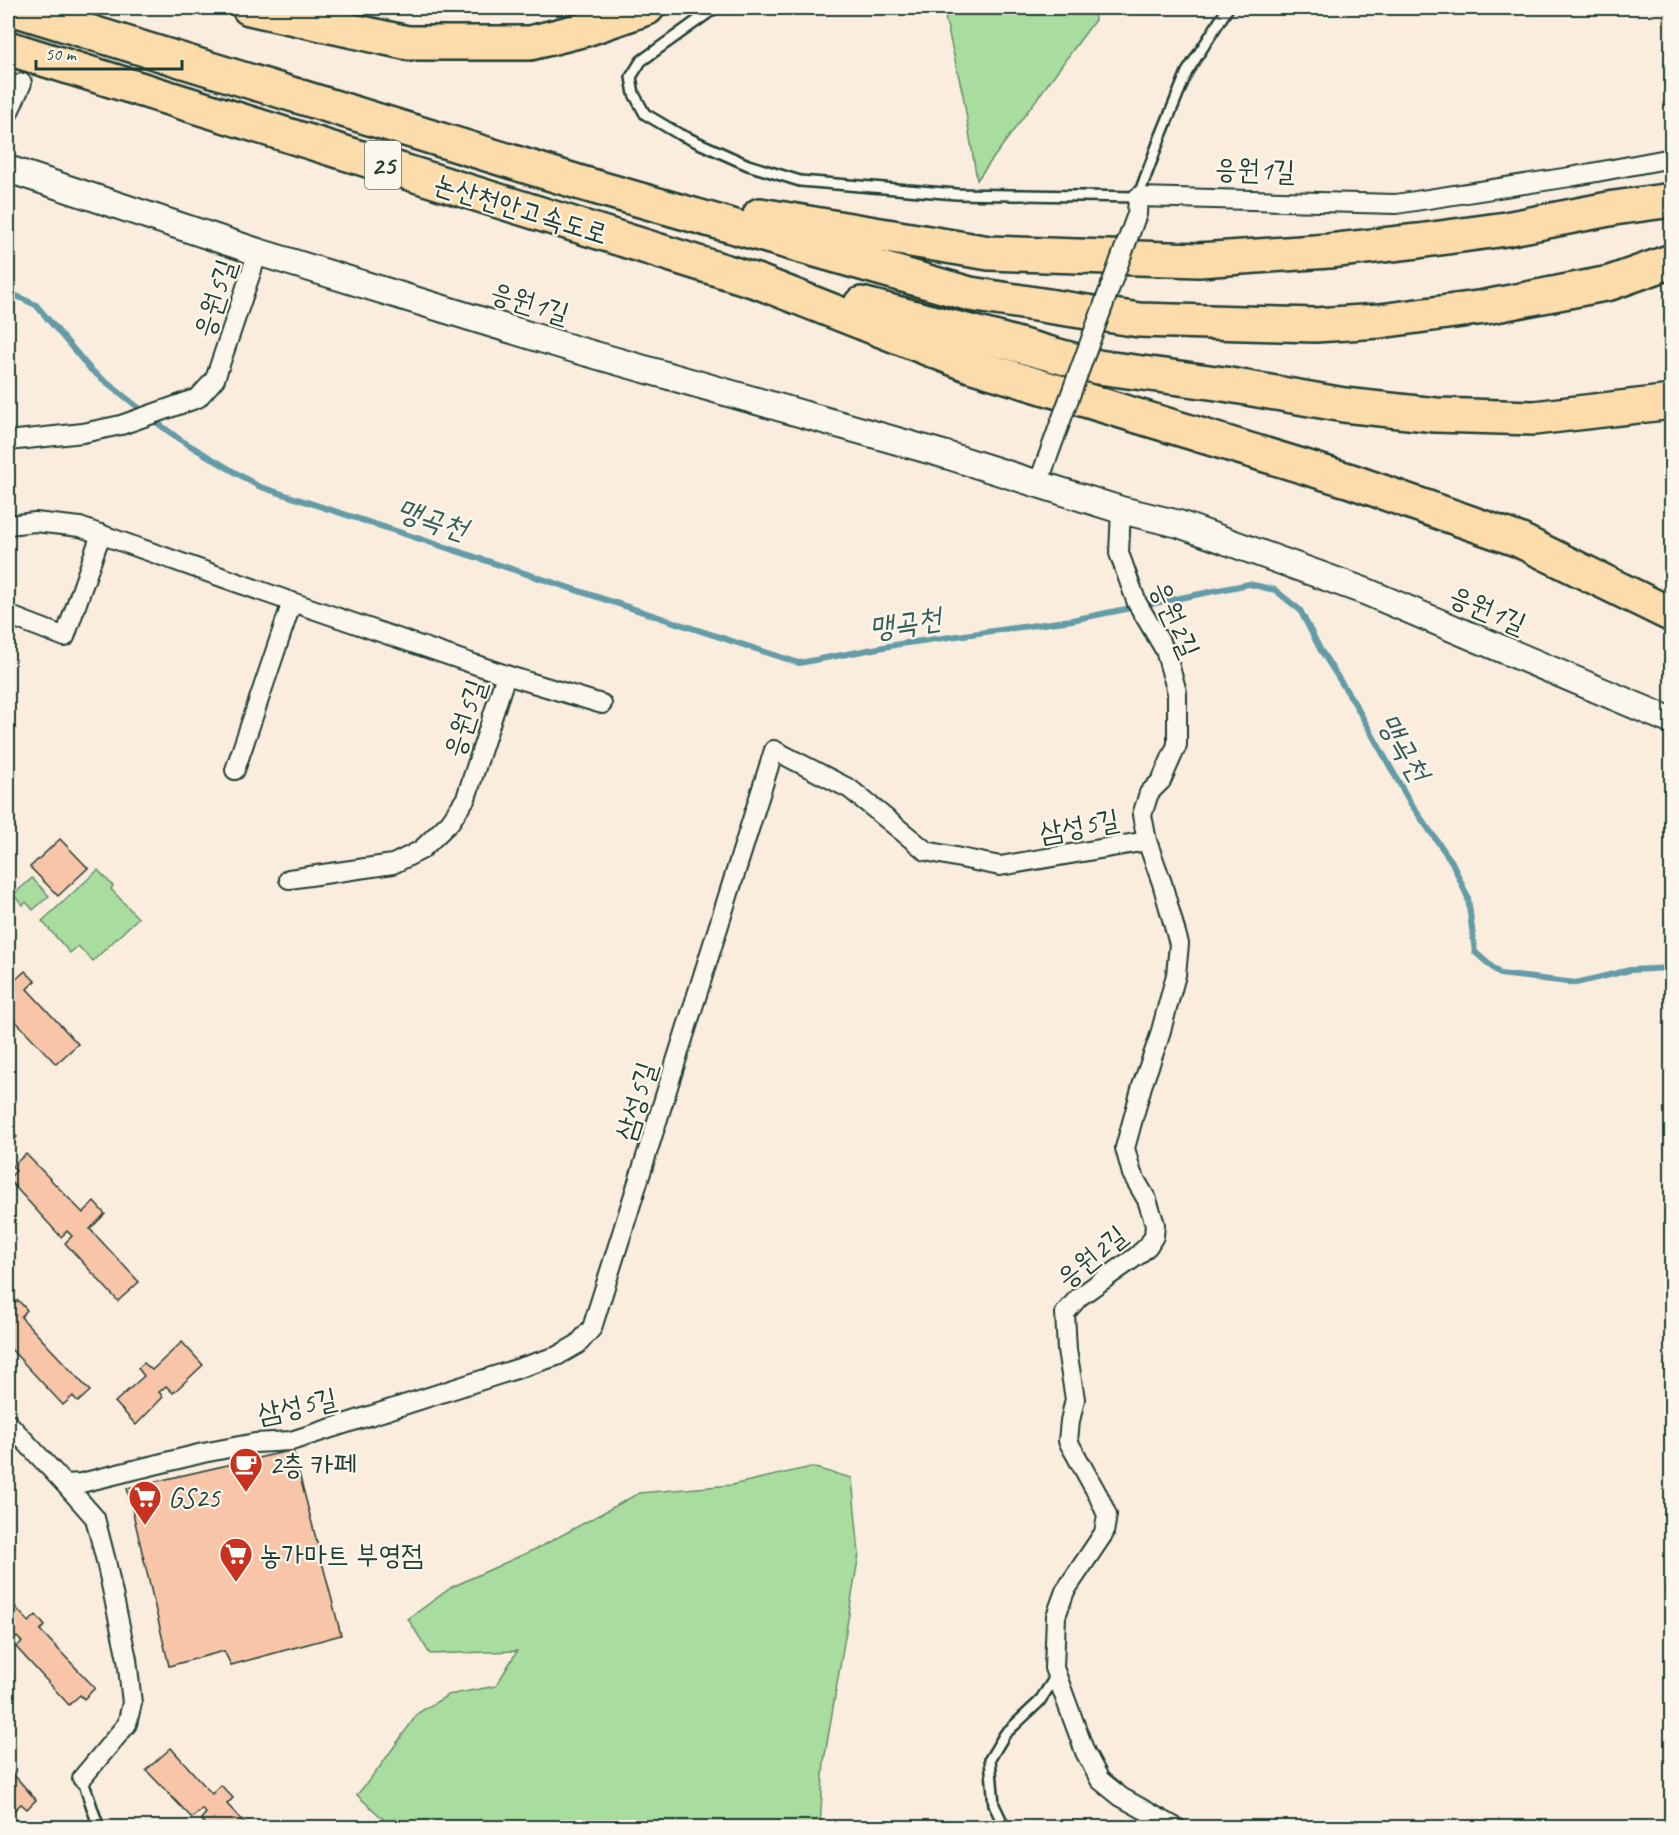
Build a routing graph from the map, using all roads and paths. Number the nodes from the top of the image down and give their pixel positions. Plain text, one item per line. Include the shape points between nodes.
1 (10, 8) edge
2 (249, 8) edge
3 (647, 8) edge
4 (715, 8) edge
5 (1228, 8) edge
6 (8, 48) edge
7 (22, 82) tunnel mouth
8 (8, 114) edge
9 (1671, 158) edge
10 (8, 169) edge
11 (581, 183) junction
12 (1138, 197) junction
13 (1671, 200) edge
14 (258, 252) junction
15 (1671, 261) edge
16 (759, 282) junction
17 (1671, 402) edge
18 (8, 441) edge
19 (1038, 484) junction
20 (1121, 510) junction
21 (8, 525) edge
22 (101, 534) junction
23 (292, 602) junction
24 (8, 615) edge
25 (1671, 615) edge
26 (506, 675) junction
27 (602, 704) dead end
28 (1671, 722) edge
29 (235, 770) dead end
30 (1147, 841) junction
31 (290, 879) dead end
32 (8, 1423) edge
33 (65, 1484) junction
34 (1057, 1675) junction
35 (81, 1778) joint
36 (99, 1827) edge
37 (1005, 1827) edge
38 (1177, 1827) edge

1 - 11 highway, 논산천안고속도로 / 25
2 - 3 highway via 408,44 530,43
4 - 12 lane via 641,61 631,77 634,94 645,114 689,139 748,165 800,181 956,194
5 - 12 lane via 1187,72
6 - 16 highway, 논산천안고속도로 / 25
7 - 8 street
9 - 12 street, 응원1길 via 1396,204
10 - 14 street, 응원1길
11 - 13 highway via 989,253 1199,260 1418,241
11 - 15 highway via 970,294 1139,320 1315,326 1380,321 1485,307 1600,285
12 - 19 street, bridge via 1137,214
14 - 18 street, 응원5길 via 215,379 198,398 121,425
14 - 19 street, 응원1길
16 - 17 highway via 888,311 1098,368 1344,405 1436,415 1534,418
16 - 25 highway via 970,365 1351,481 1519,540
19 - 20 street, 응원1길
20 - 28 street, 응원1길 via 1179,524 1367,592
20 - 30 street, 응원2길 via 1119,553 1134,595 1165,650 1177,692 1177,745 1161,781 1149,793 1142,815
21 - 22 street, 응원5길 via 35,522 80,527
22 - 23 street, 응원5길
22 - 24 street via 65,637
23 - 26 street, 응원5길
23 - 29 street
26 - 27 street
26 - 31 street, 응원5길 via 466,798 450,822 421,850 393,864
30 - 33 street, 삼성5길 via 1000,866 926,850 850,789 774,750 592,1328 586,1336 557,1356 291,1441 255,1443
30 - 34 street, 응원2길 via 1179,944 1176,975 1125,1148 1132,1174 1155,1224 1154,1236 1137,1256 1079,1297 1065,1313 1075,1399 1068,1441 1107,1515 1104,1533 1065,1591 1056,1616
32 - 33 street
33 - 35 street via 95,1518 128,1659 132,1703 127,1724
34 - 37 lane via 1039,1702 1005,1734 990,1759 994,1805
34 - 38 street, 응원2길 via 1085,1752 1100,1780 1121,1797
35 - 36 lane

